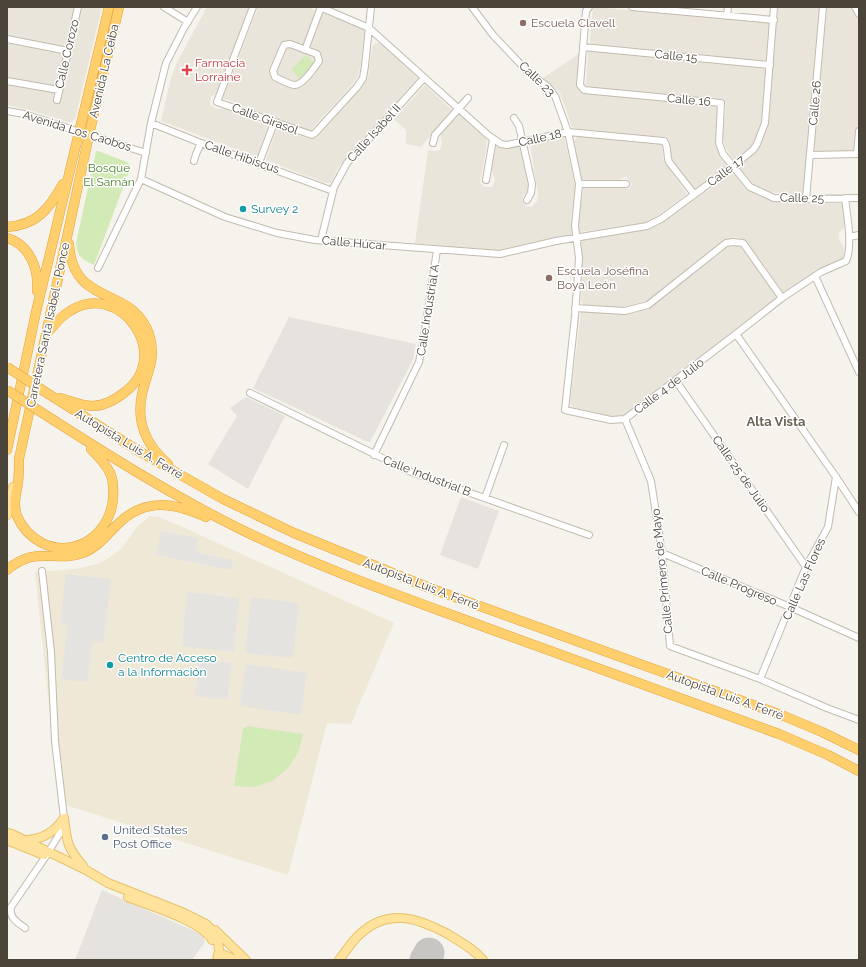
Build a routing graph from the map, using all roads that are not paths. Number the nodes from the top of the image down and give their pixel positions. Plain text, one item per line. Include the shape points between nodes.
1 (76, 7) edge
2 (109, 7) edge
3 (119, 7) edge
4 (164, 7) edge
5 (197, 7) edge
6 (253, 7) edge
7 (320, 7) edge
8 (371, 7) edge
9 (472, 7) edge
10 (589, 7) edge
11 (632, 7) edge
12 (728, 7) edge
13 (774, 7) edge
14 (823, 7) edge
15 (855, 7) edge
16 (859, 14) edge
17 (727, 16) junction
18 (774, 20) junction
19 (188, 22) junction
20 (369, 28) junction
21 (7, 39) edge
22 (583, 47) junction
23 (305, 50) junction
24 (68, 51) junction
25 (770, 65) junction
26 (424, 78) junction
27 (7, 81) edge
28 (59, 90) junction
29 (468, 98) dead end
30 (56, 100) dead end
31 (458, 109) junction
32 (7, 111) edge
33 (514, 118) dead end
34 (151, 123) junction
35 (274, 123) junction
36 (78, 131) junction
37 (859, 131) edge
38 (568, 132) junction
39 (89, 135) junction
40 (493, 139) junction
41 (523, 142) junction
42 (201, 143) junction
43 (433, 144) dead end
44 (146, 153) junction
45 (858, 154) edge
46 (811, 155) junction
47 (194, 161) dead end
48 (259, 163) junction
49 (733, 166) junction
50 (68, 175) junction
51 (141, 179) junction
52 (486, 180) dead end
53 (579, 184) junction
54 (626, 184) dead end
55 (333, 191) junction
56 (694, 194) junction
57 (845, 198) junction
58 (859, 198) edge
59 (806, 199) junction
60 (527, 200) dead end
61 (73, 210) junction
62 (7, 227) edge
63 (859, 235) edge
64 (577, 237) junction
65 (848, 237) junction
66 (7, 238) edge
67 (321, 240) junction
68 (437, 250) junction
69 (98, 268) dead end
70 (815, 276) junction
71 (782, 298) junction
72 (575, 308) junction
73 (36, 312) junction
74 (46, 334) junction
75 (736, 334) junction
76 (7, 367) edge
77 (859, 372) edge
78 (676, 381) junction
79 (7, 390) edge
80 (250, 393) dead end
81 (50, 395) junction
82 (625, 419) junction
83 (79, 437) junction
84 (8, 440) edge
85 (504, 446) dead end
86 (7, 450) edge
87 (374, 455) junction
88 (19, 459) junction
89 (836, 477) junction
90 (485, 498) junction
91 (223, 499) junction
92 (859, 512) edge
93 (7, 515) edge
94 (245, 531) junction
95 (589, 535) dead end
96 (662, 554) junction
97 (806, 567) junction
98 (7, 570) edge
99 (42, 571) dead end
100 (790, 607) junction
101 (859, 638) edge
102 (760, 679) junction
103 (859, 720) edge
104 (859, 750) edge
105 (859, 771) edge
106 (64, 818) junction
107 (7, 833) edge
108 (7, 840) edge
109 (26, 841) junction
110 (48, 854) junction
111 (86, 870) junction
112 (210, 927) junction
113 (25, 928) dead end
114 (218, 958) edge
115 (236, 960) edge
116 (246, 960) edge
117 (339, 960) edge
118 (483, 960) edge

1 - 24 street, Calle Corozo
2 - 36 highway, Avenida La Ceiba
3 - 39 highway, Avenida La Ceiba
4 - 19 street
5 - 19 street
6 - 35 street, Calle Girasol via 217,102
7 - 20 street, Calle 18
7 - 23 street
8 - 20 street, Calle Girasol
9 - 38 street, Calle 23 via 494,36 555,96
10 - 22 street via 586,11
11 - 17 street
12 - 17 street
13 - 18 street, Calle 17
14 - 46 street, Calle 26
15 - 16 street
17 - 18 street
18 - 25 street, Calle 17
19 - 34 street via 166,63
20 - 26 street, Calle 18
20 - 35 street, Calle Girasol via 363,78 315,133 307,135
21 - 24 street
22 - 25 street, Calle 15
22 - 49 street, Calle 16 via 580,85 584,90 721,103 719,143 723,154
23 - 23 street via 290,44 284,45 273,70 275,77 294,85 299,84 319,61 317,54
24 - 28 street, Calle Corozo
25 - 49 street, Calle 17 via 762,133 753,150
26 - 31 street, Calle 18
26 - 55 street, Calle Isabel II via 347,163
27 - 28 street
28 - 30 street, Calle Corozo
29 - 31 street
31 - 40 street, Calle 18
31 - 43 street via 435,135
32 - 36 street, Avenida Los Caobos
33 - 41 street
34 - 42 street, Calle Hibiscus
34 - 44 street
35 - 48 street
36 - 39 street, Avenida Los Caobos
36 - 50 highway, Carretera Santa Isabel - Ponce
37 - 45 street
38 - 41 street, Calle 18
38 - 53 street, Calle 23
38 - 56 street, Calle 18 via 664,141 669,162
39 - 44 street, Avenida Los Caobos
39 - 61 highway, Carretera Santa Isabel - Ponce
40 - 41 street, Calle 18 via 502,144
40 - 52 street
41 - 60 street via 532,184
42 - 47 street
42 - 48 street, Calle Hibiscus
44 - 51 street
45 - 46 street
46 - 59 street, Calle 26
48 - 55 street, Calle Hibiscus
49 - 56 street, Calle 17
49 - 59 street, Calle 25 via 750,187 774,198
50 - 62 highway via 41,215 24,224
50 - 73 highway, Carretera Santa Isabel - Ponce
51 - 67 street, Calle Húcar via 226,217 277,233
51 - 69 street
53 - 54 street
53 - 64 street, Calle 23 via 575,226
55 - 67 street, Calle Isabel II
56 - 64 street, Calle 17 via 661,219 647,226
57 - 58 street, Calle 25
57 - 59 street, Calle 25
57 - 65 street
61 - 74 highway, Carretera Santa Isabel - Ponce
61 - 91 highway via 69,242 75,271 92,289 119,300 132,310 149,334 152,359 141,404 142,424 149,443 170,465
63 - 65 street
64 - 68 street, Calle Húcar via 500,254
64 - 72 street, Calle 4 de Julio via 579,258
65 - 70 street, Calle 4 de Julio via 846,261
66 - 73 highway via 17,242 32,259 37,275
67 - 68 street, Calle Húcar
68 - 87 street, Calle Industrial A via 419,362
70 - 71 street, Calle 4 de Julio
70 - 77 street
71 - 72 street via 743,243 733,242 726,243 648,305 625,311
71 - 75 street, Calle 4 de Julio
72 - 82 street, Calle 4 de Julio via 564,410 612,420
73 - 84 highway, Carretera Santa Isabel - Ponce
74 - 81 highway via 70,310 88,304 107,305 123,312 134,324 140,332 144,351 144,362 136,381 113,400 91,406
74 - 88 highway, Carretera Santa Isabel - Ponce
75 - 78 street, Calle 4 de Julio
75 - 89 street
76 - 81 highway, Autopista Luis A. Ferré, bridge
78 - 82 street, Calle 4 de Julio
78 - 97 street, Calle 25 de Julio
79 - 83 highway, Autopista Luis A. Ferré, bridge
80 - 87 street, Calle Industrial B
81 - 91 highway, Autopista Luis A. Ferré via 142,453
82 - 96 street, Calle Primero de Mayo via 651,481
83 - 88 highway via 110,472 114,493 106,523 92,539 83,544 74,547 47,545 35,539 22,526 15,506
83 - 94 highway, Autopista Luis A. Ferré
84 - 86 highway, Carretera Santa Isabel - Ponce
85 - 90 street
87 - 90 street, Calle Industrial B via 411,472
88 - 93 main road, Carretera Santa Isabel - Ponce
89 - 92 street
89 - 97 street, Calle Las Flores via 828,527
90 - 95 street, Calle Industrial B
91 - 104 highway, Autopista Luis A. Ferré via 294,533 420,584 784,716
94 - 98 highway via 227,527 179,507 156,504 128,516 94,548 67,556 39,555 18,562
94 - 105 highway, Autopista Luis A. Ferré via 330,569 404,598 779,734
96 - 100 street, Calle Progreso
96 - 102 street, Calle Primero de Mayo via 670,646
97 - 100 street, Calle Las Flores
99 - 106 street via 51,652 55,741
100 - 101 street, Calle Progreso
100 - 102 street, Calle Las Flores
102 - 103 street, Calle Primero de Mayo
106 - 109 main road via 58,827 47,835 37,840
106 - 110 street via 60,833
106 - 111 main road via 67,843
107 - 109 main road
108 - 110 main road
109 - 110 main road
110 - 111 main road
110 - 113 street via 11,908 10,914
110 - 114 main road via 109,889 182,918 202,929 210,935
111 - 112 main road via 108,883 184,913
112 - 114 main road via 219,944
112 - 116 main road
114 - 115 main road via 222,954
117 - 118 main road via 365,930 377,923 398,918 426,923 469,947

